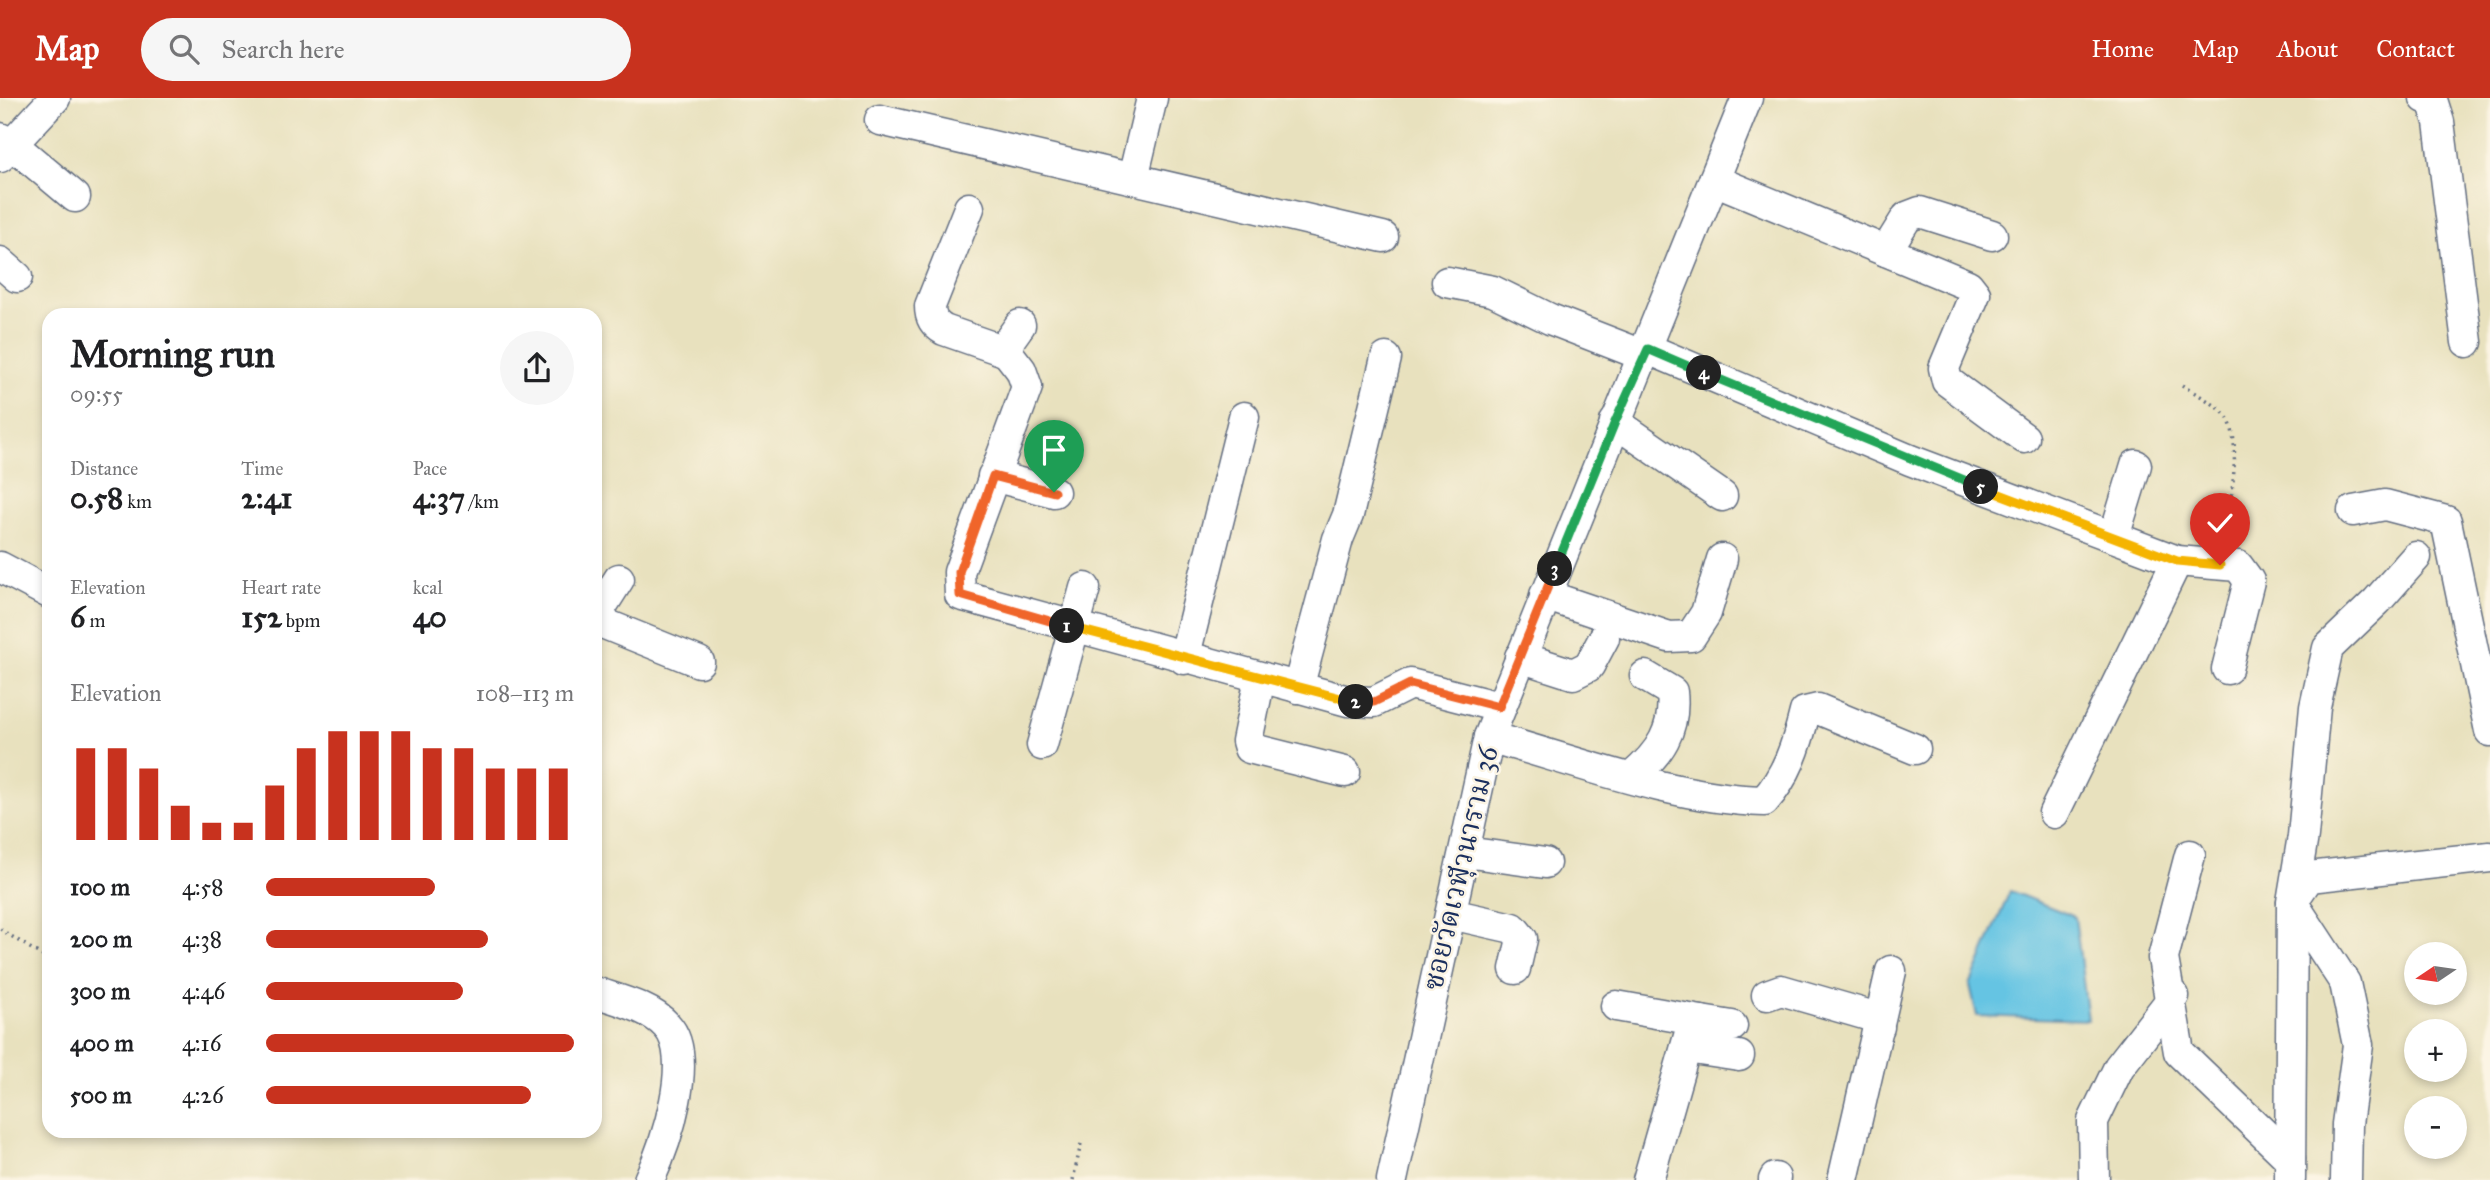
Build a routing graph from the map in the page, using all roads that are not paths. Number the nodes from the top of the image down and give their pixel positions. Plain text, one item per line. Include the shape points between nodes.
1 (55, 98) edge
2 (1152, 98) edge
3 (1747, 98) edge
4 (2425, 98) edge
5 (880, 120) dead end
6 (4, 147) edge
7 (1133, 178) junction
8 (1714, 180) junction
9 (75, 197) dead end
10 (970, 208) dead end
11 (1992, 235) dead end
12 (1383, 237) dead end
13 (1886, 251) junction
14 (1447, 282) dead end
15 (1020, 325) dead end
16 (2467, 342) dead end
17 (1007, 352) junction
18 (1646, 353) junction
19 (1386, 358) dead end
20 (1244, 417) dead end
21 (1615, 422) junction
22 (2024, 438) dead end
23 (2136, 465) dead end
24 (993, 476) junction
25 (1054, 492) dead end
26 (1722, 496) dead end
27 (2353, 511) dead end
28 (2114, 537) junction
29 (2416, 556) dead end
30 (1722, 559) dead end
31 (2177, 561) junction
32 (0, 567) edge
33 (619, 579) dead end
34 (1085, 588) dead end
35 (42, 589) edge
36 (1545, 595) junction
37 (602, 607) edge
38 (602, 621) edge
39 (1075, 629) junction
40 (1604, 639) dead end
41 (1520, 657) junction
42 (1184, 659) junction
43 (699, 662) dead end
44 (2227, 669) dead end
45 (1645, 676) dead end
46 (1260, 678) junction
47 (1298, 688) junction
48 (1499, 707) junction
49 (2490, 731) edge
50 (1489, 737) junction
51 (1042, 746) dead end
52 (1915, 750) dead end
53 (1345, 772) dead end
54 (1632, 776) junction
55 (2054, 813) dead end
56 (1465, 852) junction
57 (2190, 855) dead end
58 (2490, 857) edge
59 (1545, 863) dead end
60 (2292, 902) junction
61 (1451, 914) junction
62 (1516, 969) dead end
63 (1891, 971) dead end
64 (602, 994) edge
65 (1767, 995) dead end
66 (2172, 999) junction
67 (1616, 1006) dead end
68 (1701, 1021) junction
69 (1732, 1026) dead end
70 (1879, 1027) junction
71 (1686, 1048) junction
72 (1739, 1056) dead end
73 (2290, 1170) edge
74 (649, 1180) edge
75 (1392, 1180) edge
76 (1648, 1180) edge
77 (1843, 1180) edge
78 (2094, 1180) edge
79 (2346, 1180) edge

1 - 6 street
2 - 7 street
3 - 8 street, ซอยวัดเวฬุวนาราม 36
4 - 16 street via 2432,100 2439,122
5 - 7 street
6 - 9 street
7 - 12 street
8 - 13 street
8 - 18 street, ซอยวัดเวฬุวนาราม 36
10 - 17 street via 929,306 930,314 944,330
11 - 13 street via 1920,212 1907,217
13 - 22 street via 1968,285 1975,294 1944,368 1947,381
14 - 18 street via 1493,291 1550,319
15 - 17 street
17 - 24 street via 1027,387
18 - 21 street, ซอยวัดเวฬุวนาราม 36
18 - 28 street
19 - 47 street via 1348,515
20 - 42 street
21 - 26 street
21 - 36 street, ซอยวัดเวฬุวนาราม 36
23 - 28 street
24 - 25 street
24 - 39 street via 959,572 960,595
27 - 49 street via 2385,505 2446,521
28 - 31 street
29 - 60 street via 2328,648 2315,706 2304,836
30 - 36 street via 1706,613 1691,636 1669,637
31 - 44 street via 2238,566 2249,581
31 - 55 street
32 - 35 street
33 - 37 street
34 - 39 street
36 - 41 street, ซอยวัดเวฬุวนาราม 36
38 - 43 street
39 - 42 street
39 - 51 street
40 - 41 street via 1589,666 1573,674
41 - 48 street, ซอยวัดเวฬุวนาราม 36
42 - 46 street
45 - 54 street via 1672,692 1674,711 1658,755
46 - 47 street
46 - 53 street via 1249,748
47 - 48 street via 1348,701 1374,702 1410,684
48 - 50 street, ซอยวัดเวฬุวนาราม 36
50 - 54 street
50 - 56 street, ซอยวัดเวฬุวนาราม 36
52 - 54 street via 1818,709 1805,712 1779,785 1764,801 1685,793
56 - 59 street
56 - 61 street, ซอยวัดเวฬุวนาราม 36
57 - 66 street via 2163,958
58 - 60 street via 2309,877
60 - 73 street
60 - 79 street via 2345,984 2358,1045 2347,1124
61 - 62 street via 1513,928 1522,939
61 - 75 street, ซอยวัดเวฬุวนาราม 36
63 - 70 street
64 - 74 street via 637,1006 668,1027 677,1047 681,1074
65 - 70 street via 1781,990 1871,1016
66 - 73 street via 2179,1052
66 - 78 street via 2119,1067 2093,1121
67 - 68 street
68 - 69 street
68 - 71 street via 1691,1029
70 - 77 street
71 - 72 street
71 - 76 street

